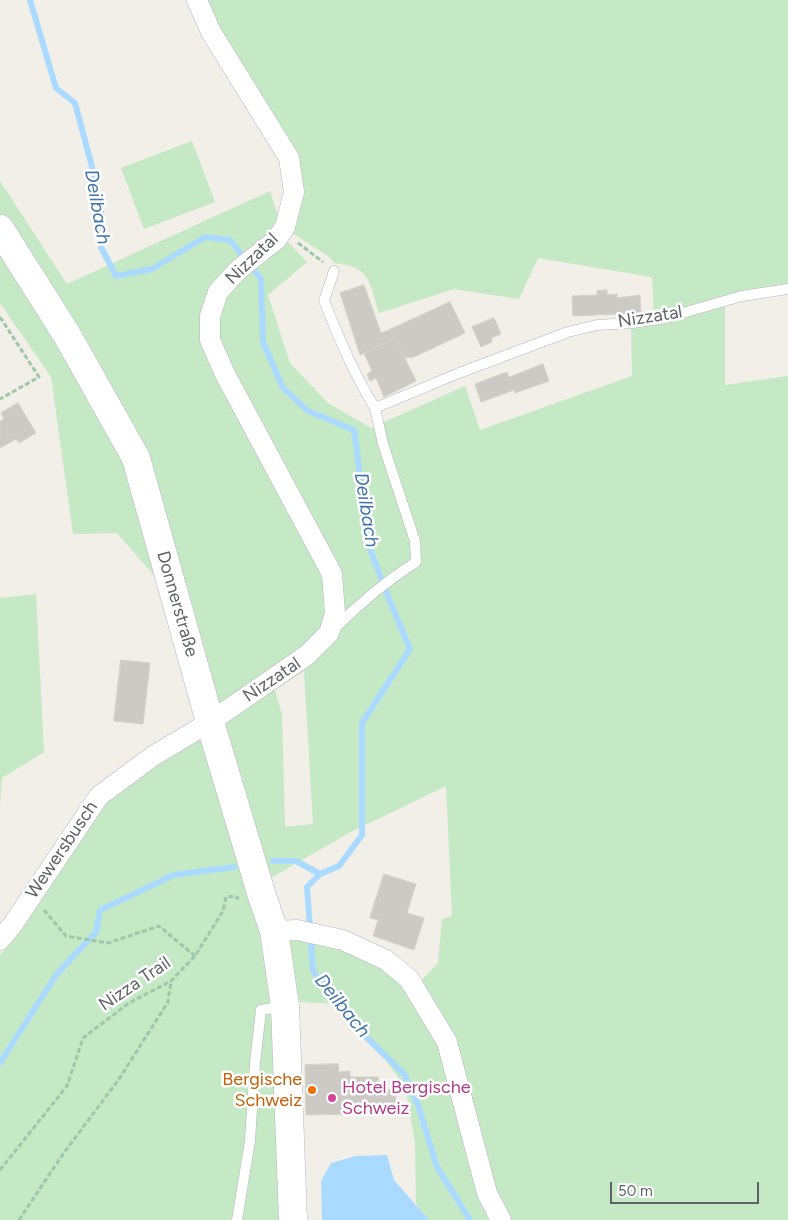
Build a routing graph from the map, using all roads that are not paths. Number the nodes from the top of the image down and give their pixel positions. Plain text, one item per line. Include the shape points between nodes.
1 (197, 0) edge
2 (0, 229) edge
3 (334, 271) road end
4 (788, 289) edge
5 (375, 408) junction
6 (329, 633) junction
7 (210, 722) junction
8 (286, 931) junction
9 (0, 940) edge
10 (285, 1006) junction
11 (237, 1220) edge
12 (293, 1220) edge
13 (500, 1220) edge

1 - 6 street, Nizzatal via 211,32 289,158 294,192 285,227 276,240 238,270 218,292 210,316 210,340 332,574 335,613
2 - 7 main road, Donnerstraße via 67,335 136,458
3 - 5 lane, Nizzatal via 324,301 358,381
4 - 5 lane, Nizzatal via 742,296 665,318 597,325 568,332
5 - 6 lane, Nizzatal via 415,540 416,562 361,602
6 - 7 street, Nizzatal via 307,655
7 - 8 main road, Donnerstraße via 262,896
7 - 9 street, Wewersbusch via 153,756 99,796
8 - 10 main road, Donnerstraße
8 - 13 street via 343,940 386,960 409,979 447,1042 487,1193
10 - 11 lane via 261,1010 250,1141
10 - 12 main road, Donnerstraße

